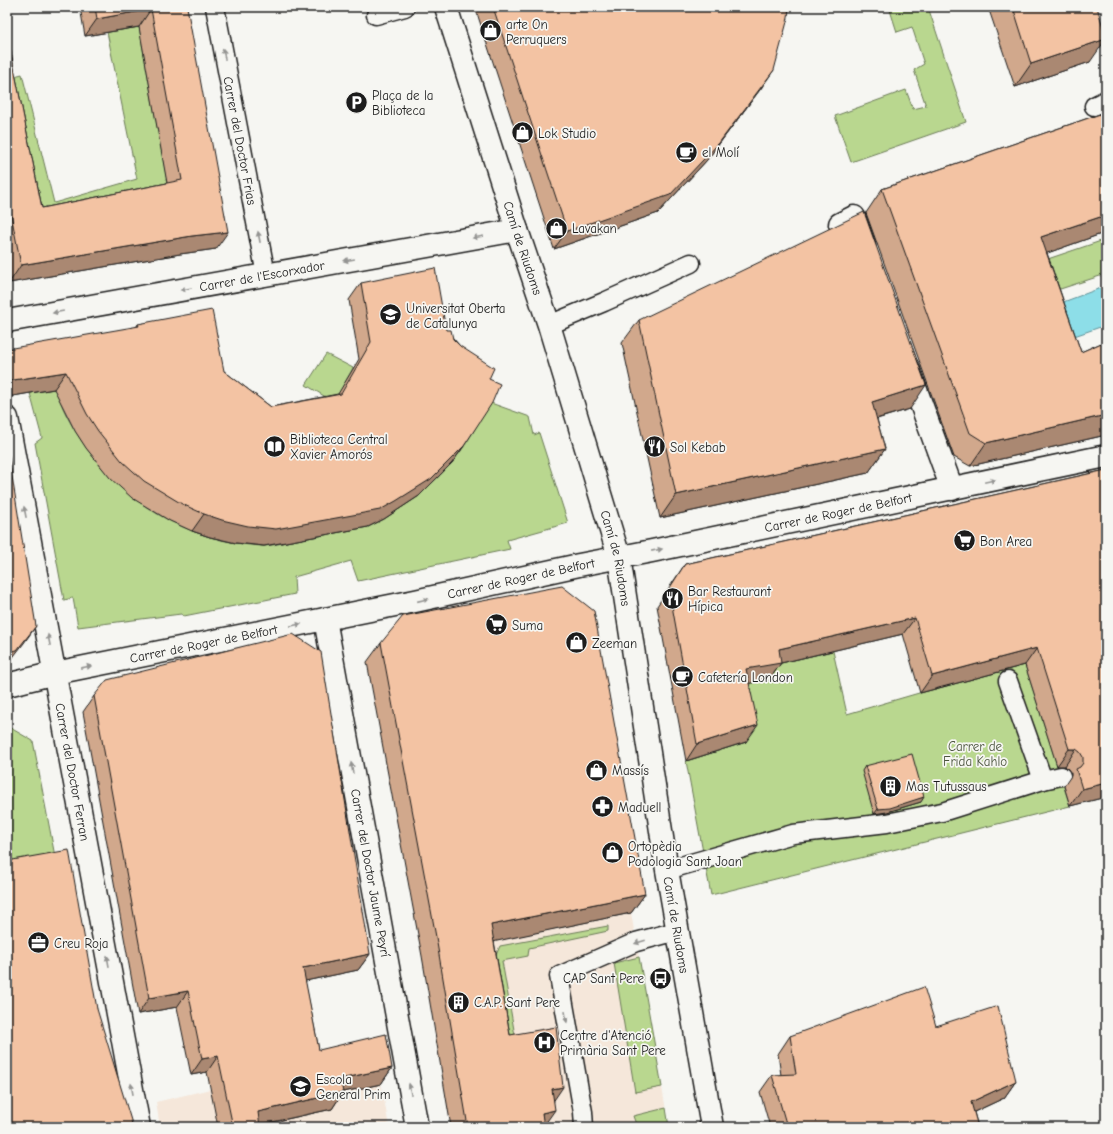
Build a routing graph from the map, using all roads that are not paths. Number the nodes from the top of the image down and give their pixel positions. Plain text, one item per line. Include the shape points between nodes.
1 (215, 7) edge
2 (405, 7) edge
3 (446, 7) edge
4 (376, 15) dead end
5 (840, 224) edge
6 (517, 230) junction
7 (870, 261) edge
8 (691, 263) dead end
9 (266, 275) junction
10 (7, 321) edge
11 (549, 325) junction
12 (901, 349) edge
13 (7, 418) edge
14 (1106, 456) edge
15 (952, 489) junction
16 (619, 557) junction
17 (325, 619) junction
18 (55, 673) junction
19 (1008, 681) edge
20 (7, 685) edge
21 (1061, 776) dead end
22 (1043, 780) junction
23 (667, 870) junction
24 (677, 931) junction
25 (139, 1127) edge
26 (417, 1127) edge
27 (584, 1127) edge
28 (712, 1127) edge

9 -> 1 lane, Carrer del Doctor Frias
2 - 4 lane
3 - 6 street, Camí de Riudoms
5 - 7 street via 854,217
6 -> 9 street, Carrer de l'Escorxador
6 - 11 street, Camí de Riudoms
8 - 11 lane
9 -> 10 street, Carrer de l'Escorxador
11 - 16 street, Camí de Riudoms
12 - 15 street
18 -> 13 street, Carrer del Doctor Ferran
15 -> 14 street, Carrer de Roger de Belfort
16 -> 15 street, Carrer de Roger de Belfort
17 -> 16 street, Carrer de Roger de Belfort
16 - 23 street, Camí de Riudoms
18 -> 17 street, Carrer de Roger de Belfort
26 -> 17 street, Carrer del Doctor Jaume Peyrí
18 - 20 street, Carrer de Roger de Belfort
25 -> 18 street, Carrer del Doctor Ferran
19 - 22 lane
21 - 22 lane
22 - 23 lane via 942,812 887,824 793,834
23 - 24 street, Camí de Riudoms
24 -> 27 lane via 636,942 559,976
24 - 28 street, Camí de Riudoms

